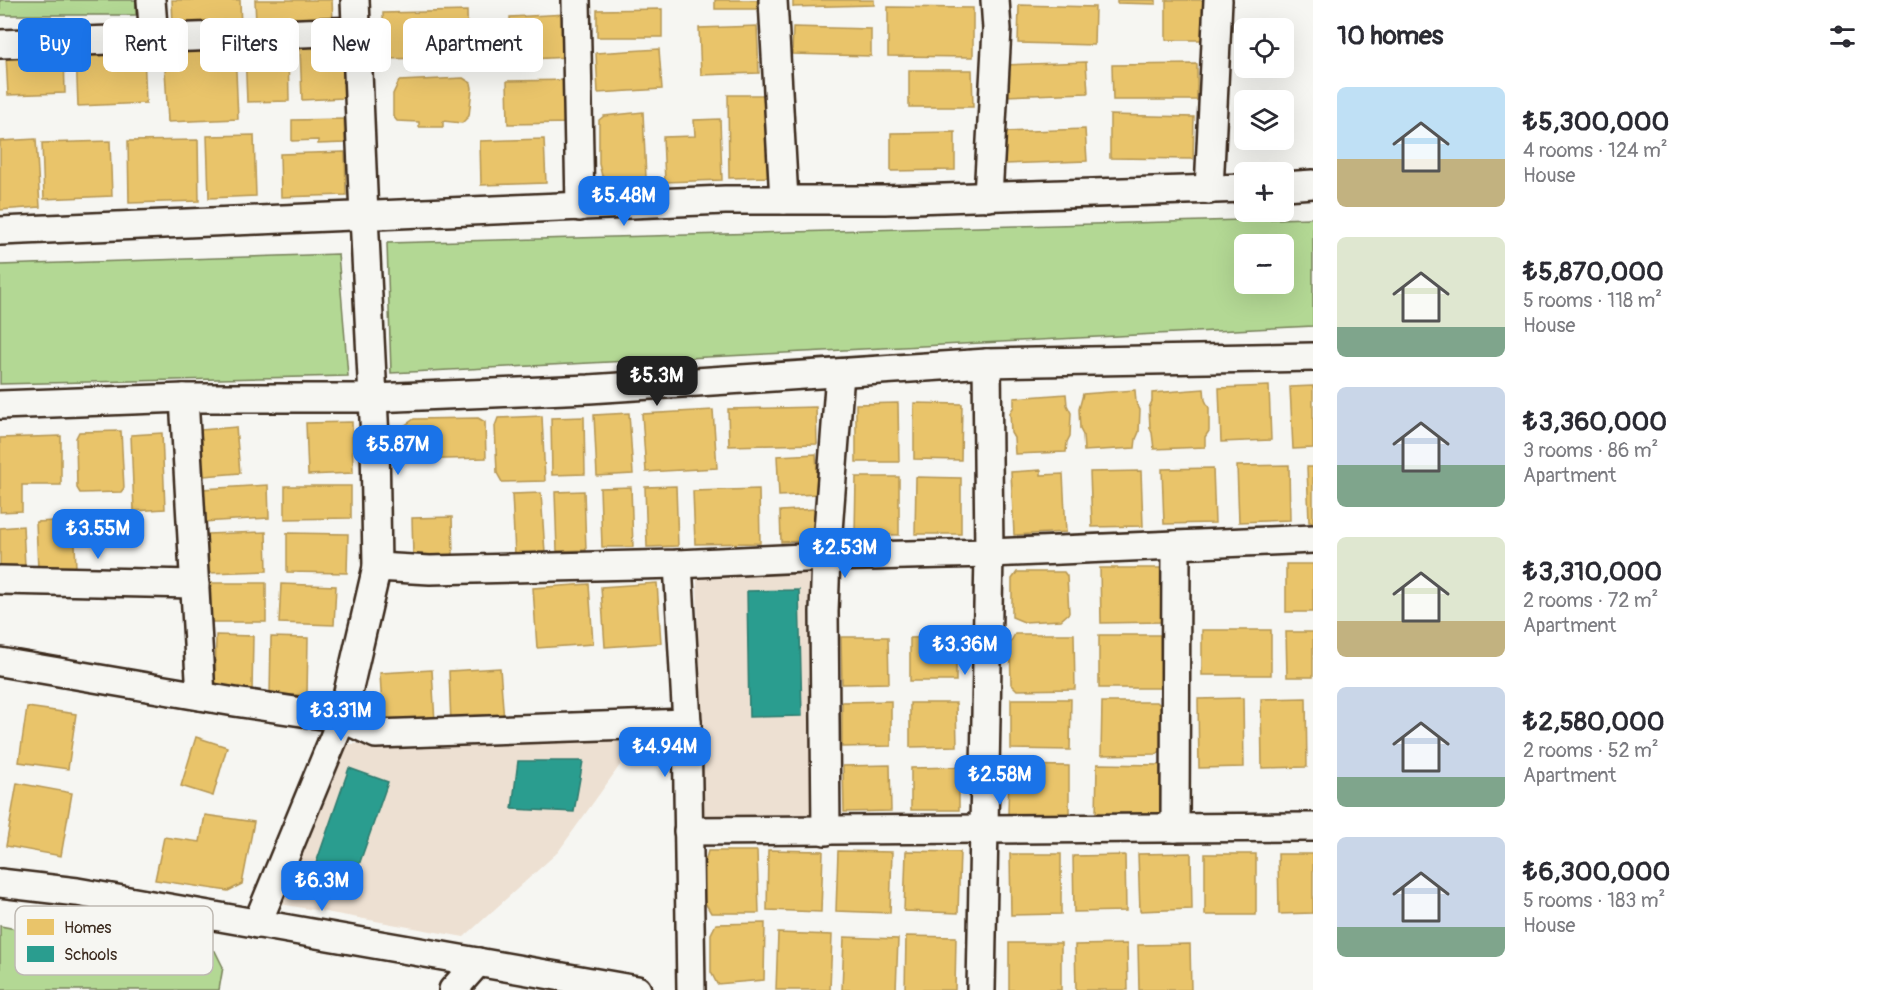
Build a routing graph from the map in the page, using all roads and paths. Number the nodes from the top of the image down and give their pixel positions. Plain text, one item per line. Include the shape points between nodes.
1 (151, 0) edge
2 (356, 0) edge
3 (576, 0) edge
4 (773, 0) edge
5 (995, 0) edge
6 (1218, 0) edge
7 (152, 18) edge
8 (357, 18) edge
9 (311, 33) edge
10 (188, 38) edge
11 (103, 41) edge
12 (0, 44) edge
13 (359, 72) edge
14 (1313, 184) edge
15 (1294, 185) edge
16 (1234, 189) edge
17 (1209, 190) junction
18 (988, 197) junction
19 (784, 200) junction
20 (580, 207) junction
21 (364, 216) junction
22 (0, 231) edge
23 (1313, 357) edge
24 (987, 363) junction
25 (840, 373) junction
26 (184, 398) junction
27 (373, 398) junction
28 (0, 405) edge
29 (1313, 539) edge
30 (1176, 545) junction
31 (989, 553) junction
32 (826, 557) junction
33 (678, 564) junction
34 (377, 567) junction
35 (0, 580) edge
36 (195, 584) junction
37 (0, 662) edge
38 (201, 696) junction
39 (342, 718) junction
40 (687, 723) junction
41 (1313, 827) edge
42 (985, 828) junction
43 (1175, 828) junction
44 (688, 831) junction
45 (826, 831) junction
46 (0, 883) edge
47 (156, 906) edge
48 (213, 916) edge
49 (257, 924) junction
50 (478, 962) junction
51 (453, 990) edge
52 (637, 990) edge
53 (691, 990) edge
54 (981, 990) edge

1 - 7 street
2 - 8 street
3 - 20 street
4 - 19 street
5 - 18 street via 997,29
6 - 17 street
9 - 10 street
11 - 12 street
13 - 21 street
14 - 15 street
16 - 17 street
17 - 18 street
18 - 19 street
19 - 20 street
20 - 21 street
21 - 22 street
21 - 27 street
23 - 24 street
24 - 25 street
24 - 31 street
25 - 27 street
25 - 32 street
26 - 27 street
26 - 28 street
26 - 36 street
27 - 34 street
29 - 30 street
30 - 31 street
30 - 43 street
31 - 32 street
31 - 42 street
32 - 33 street
32 - 45 street
33 - 34 street via 430,570
33 - 40 street
34 - 39 street
35 - 36 street
36 - 38 street
37 - 38 street
38 - 39 street
39 - 40 street via 376,734
39 - 49 street
40 - 44 street
41 - 43 street
42 - 43 street
42 - 45 street
42 - 54 street
44 - 45 street
44 - 53 street
46 - 47 street
48 - 49 street
49 - 50 street
50 - 51 street
50 - 52 street

